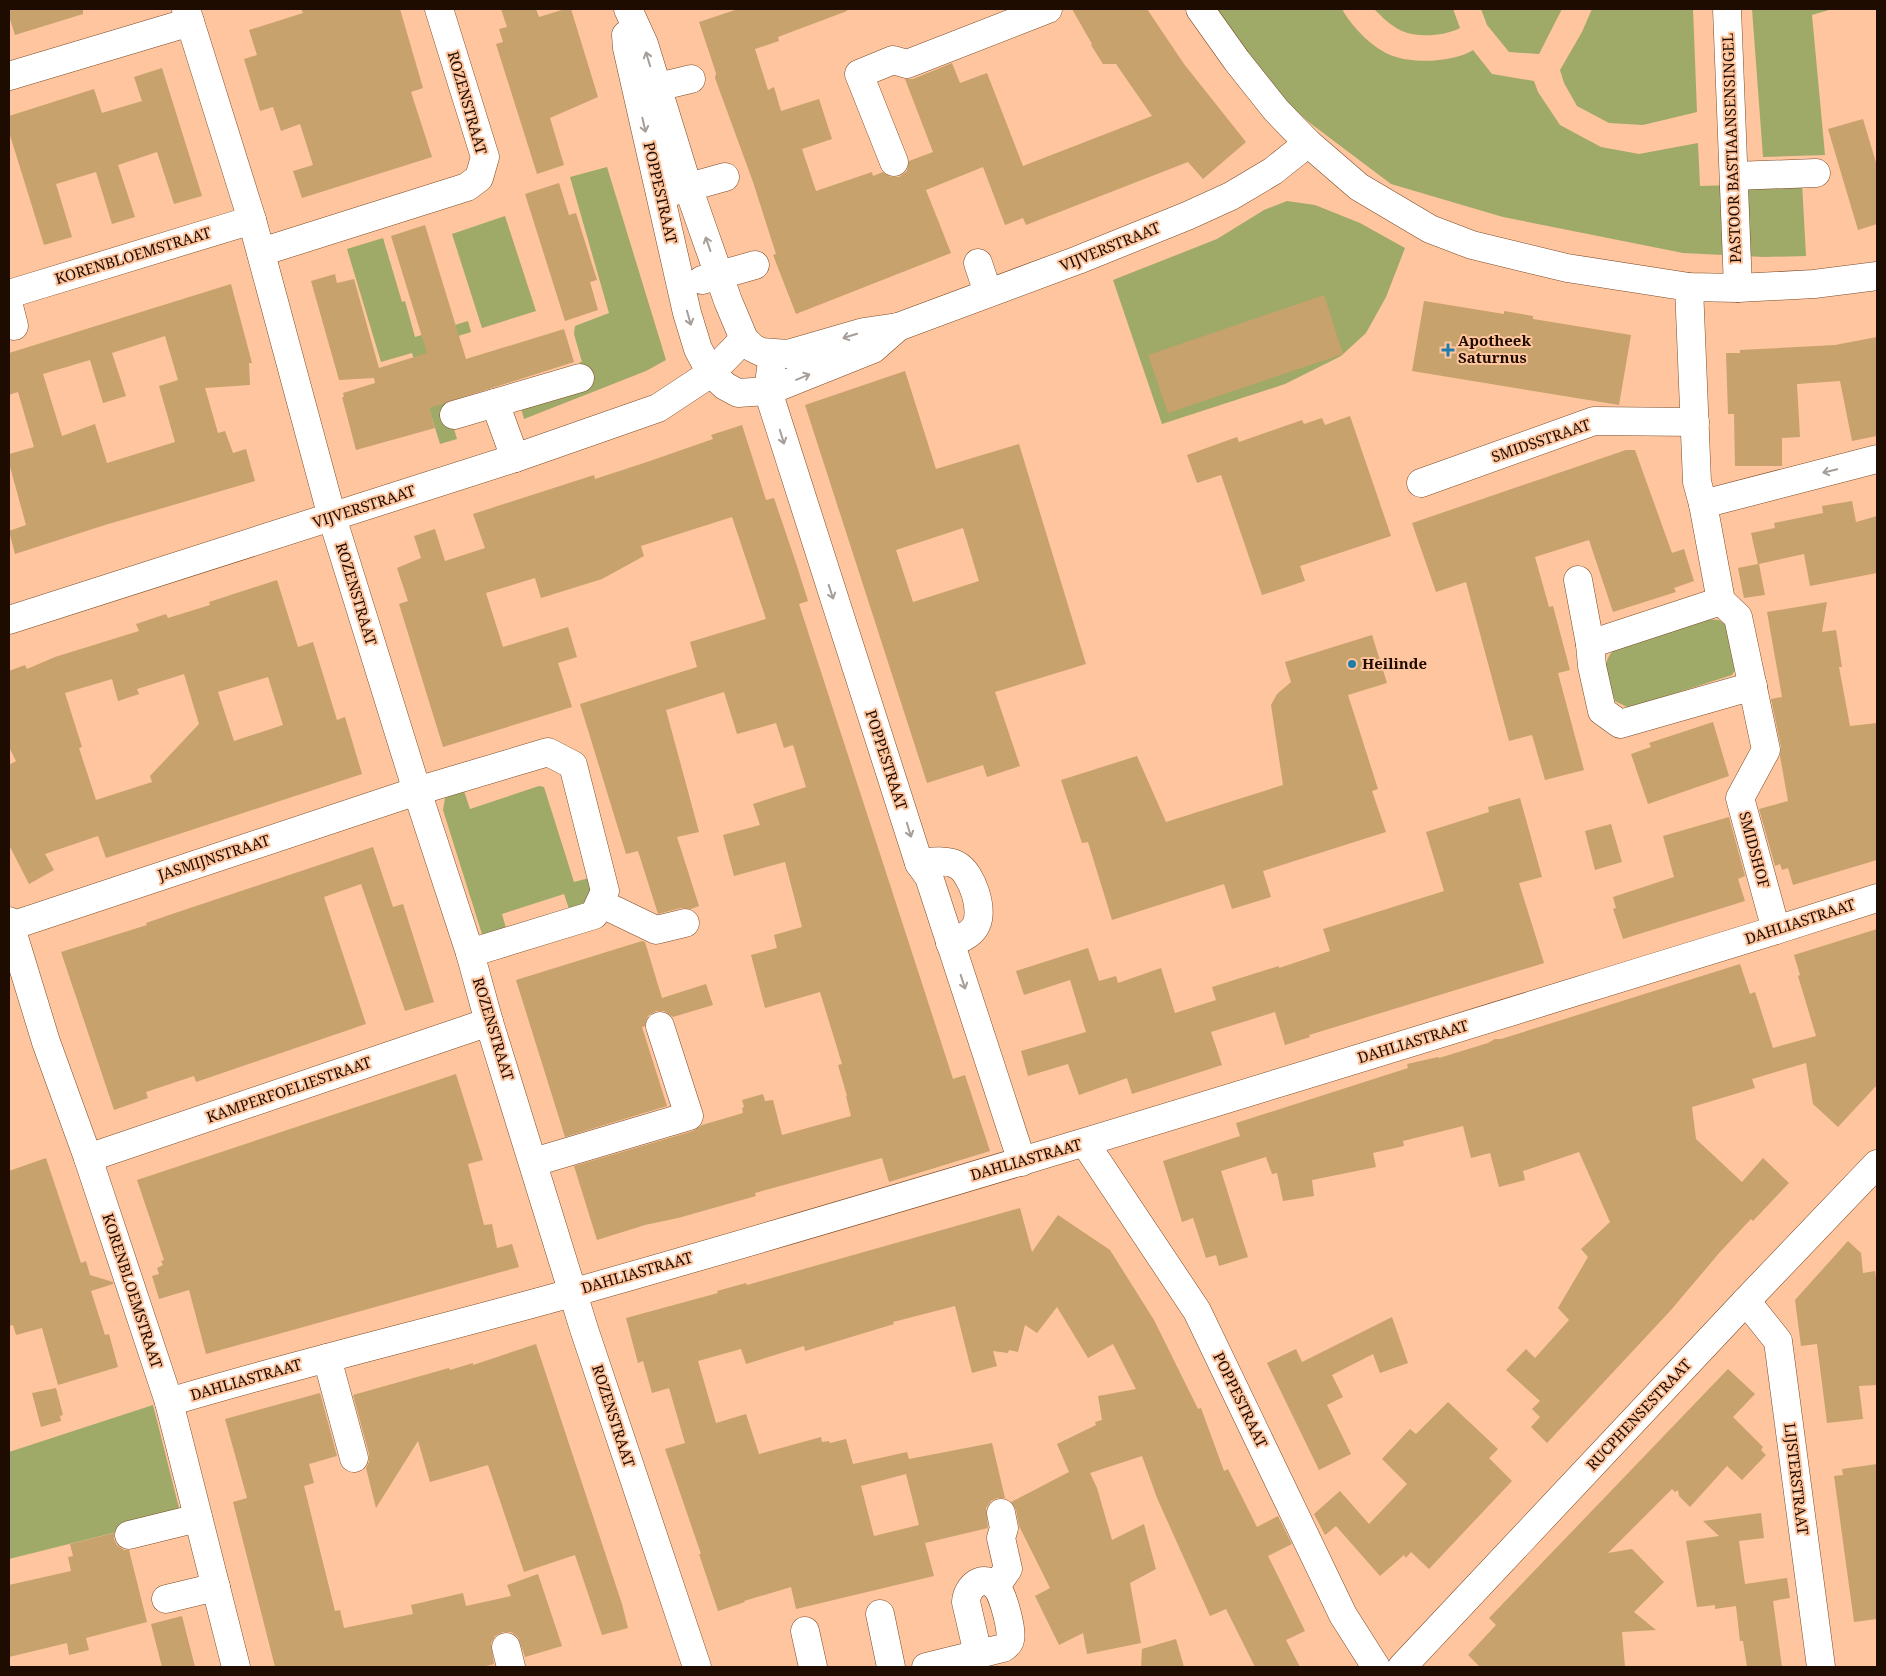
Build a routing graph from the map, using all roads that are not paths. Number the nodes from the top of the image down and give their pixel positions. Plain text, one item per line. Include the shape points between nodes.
1 (439, 9) edge
2 (624, 9) edge
3 (628, 9) edge
4 (1048, 9) edge
5 (1200, 9) edge
6 (1727, 9) edge
7 (188, 15) edge
8 (9, 76) edge
9 (691, 79) dead end
10 (647, 90) junction
11 (1300, 134) junction
12 (894, 162) dead end
13 (1816, 173) dead end
14 (1734, 176) junction
15 (725, 177) dead end
16 (688, 188) junction
17 (660, 194) junction
18 (252, 220) junction
19 (261, 252) junction
20 (978, 263) dead end
21 (755, 265) dead end
22 (719, 276) junction
23 (1877, 276) edge
24 (681, 286) junction
25 (1689, 287) junction
26 (1738, 288) junction
27 (988, 293) junction
28 (11, 299) edge
29 (898, 327) junction
30 (744, 339) junction
31 (772, 354) junction
32 (711, 374) junction
33 (580, 378) dead end
34 (768, 391) junction
35 (496, 403) junction
36 (454, 415) dead end
37 (1695, 422) junction
38 (515, 458) junction
39 (1877, 459) edge
40 (1421, 483) dead end
41 (1703, 504) junction
42 (332, 517) junction
43 (1578, 580) dead end
44 (1721, 601) junction
45 (9, 620) edge
46 (1590, 644) junction
47 (1753, 686) junction
48 (417, 790) junction
49 (919, 862) junction
50 (1877, 898) edge
51 (600, 903) junction
52 (685, 923) dead end
53 (10, 924) edge
54 (1776, 930) junction
55 (950, 943) junction
56 (470, 953) junction
57 (490, 1022) junction
58 (660, 1026) dead end
59 (1085, 1143) junction
60 (88, 1158) junction
61 (534, 1162) junction
62 (1022, 1162) junction
63 (1877, 1164) edge
64 (574, 1292) junction
65 (1746, 1300) junction
66 (327, 1358) junction
67 (169, 1402) junction
68 (354, 1458) dead end
69 (1001, 1513) dead end
70 (198, 1518) junction
71 (129, 1535) dead end
72 (996, 1586) junction
73 (216, 1587) junction
74 (166, 1599) dead end
75 (880, 1614) dead end
76 (805, 1632) dead end
77 (978, 1654) junction
78 (236, 1667) edge
79 (697, 1667) edge
80 (813, 1667) edge
81 (891, 1667) edge
82 (926, 1667) edge
83 (1376, 1667) edge
84 (1402, 1667) edge
85 (1821, 1667) edge

1 - 19 street, ROZENSTRAAT via 485,157 479,178 467,188
2 - 10 street, POPPESTRAAT via 627,48
10 -> 3 street, POPPESTRAAT via 644,44
4 - 12 street via 907,64 893,60 859,74
5 - 11 street via 1276,110
6 - 14 street, PASTOOR BASTIAANSENSINGEL
7 - 8 street
7 - 18 street, ROZENSTRAAT
9 - 10 street
10 - 16 street, POPPESTRAAT
10 -> 17 street, POPPESTRAAT
11 - 25 street via 1359,187 1430,228 1472,245 1567,268
11 - 27 street, VIJVERSTRAAT via 1248,173 1231,196
13 - 14 street
14 - 26 street, PASTOOR BASTIAANSENSINGEL
15 - 16 street
16 - 17 street
22 -> 16 street, POPPESTRAAT
17 - 24 street, POPPESTRAAT
18 - 19 street, ROZENSTRAAT
18 - 28 street, KORENBLOEMSTRAAT
19 - 42 street, ROZENSTRAAT
20 - 27 street
21 - 22 street
22 - 24 street
22 - 30 street, POPPESTRAAT
23 - 26 street via 1814,284
24 -> 32 street, POPPESTRAAT via 698,349
25 - 26 street
25 - 37 street
27 - 29 street, VIJVERSTRAAT
29 -> 31 street, VIJVERSTRAAT via 864,332 788,354
34 -> 29 street, VIJVERSTRAAT via 873,349
30 - 31 street, VIJVERSTRAAT via 753,348
30 - 32 street, VIJVERSTRAAT
31 - 34 street, POPPESTRAAT
32 - 34 street, VIJVERSTRAAT via 738,393
32 - 38 street, VIJVERSTRAAT via 658,408
33 - 35 street
34 -> 49 street, POPPESTRAAT
35 - 36 street
35 - 38 street
37 - 40 street, SMIDSSTRAAT via 1594,421
37 - 41 street via 1697,482
38 - 42 street, VIJVERSTRAAT
39 -> 41 street
41 - 44 street
42 - 45 street, VIJVERSTRAAT
42 - 48 street, ROZENSTRAAT
43 - 46 street
44 - 46 street
44 - 47 street, SMIDSHOF via 1738,617
46 - 47 street via 1602,711 1620,724
47 - 54 street, SMIDSHOF via 1766,750 1740,798
48 - 51 street via 548,752 573,764 605,891
48 - 53 street, JASMIJNSTRAAT
48 - 56 street, ROZENSTRAAT
49 - 55 street, POPPESTRAAT via 929,877
49 - 55 street via 956,864 968,874 976,893 979,914 976,925 966,937
50 - 54 street, DAHLIASTRAAT
51 - 52 street via 656,930
51 - 56 street via 594,915
53 - 60 street, KORENBLOEMSTRAAT via 46,1042
54 - 59 street, DAHLIASTRAAT
55 -> 62 street, POPPESTRAAT
56 - 57 street, ROZENSTRAAT
57 - 60 street, KAMPERFOELIESTRAAT
57 - 61 street, ROZENSTRAAT
58 - 61 street via 689,1116
59 - 62 street, DAHLIASTRAAT
59 - 83 street, POPPESTRAAT via 1197,1311 1343,1615
60 - 67 street, KORENBLOEMSTRAAT
61 - 64 street, ROZENSTRAAT
62 - 64 street, DAHLIASTRAAT
63 - 65 street, RUCPHENSESTRAAT
64 - 66 street, DAHLIASTRAAT
64 - 79 street, ROZENSTRAAT
65 - 84 street, RUCPHENSESTRAAT
65 - 85 street, LIJSTERSTRAAT via 1778,1341
66 - 67 street, DAHLIASTRAAT
66 - 68 street
67 - 70 street, KORENBLOEMSTRAAT
69 - 72 street via 1004,1528 1001,1538 1008,1568
70 - 71 street
70 - 73 street, KORENBLOEMSTRAAT
72 - 77 street via 1001,1593 1011,1638 1003,1648
72 - 77 street via 979,1582 967,1594
73 - 74 street
73 - 78 street, KORENBLOEMSTRAAT
75 - 81 street
76 - 80 street
77 - 82 street

